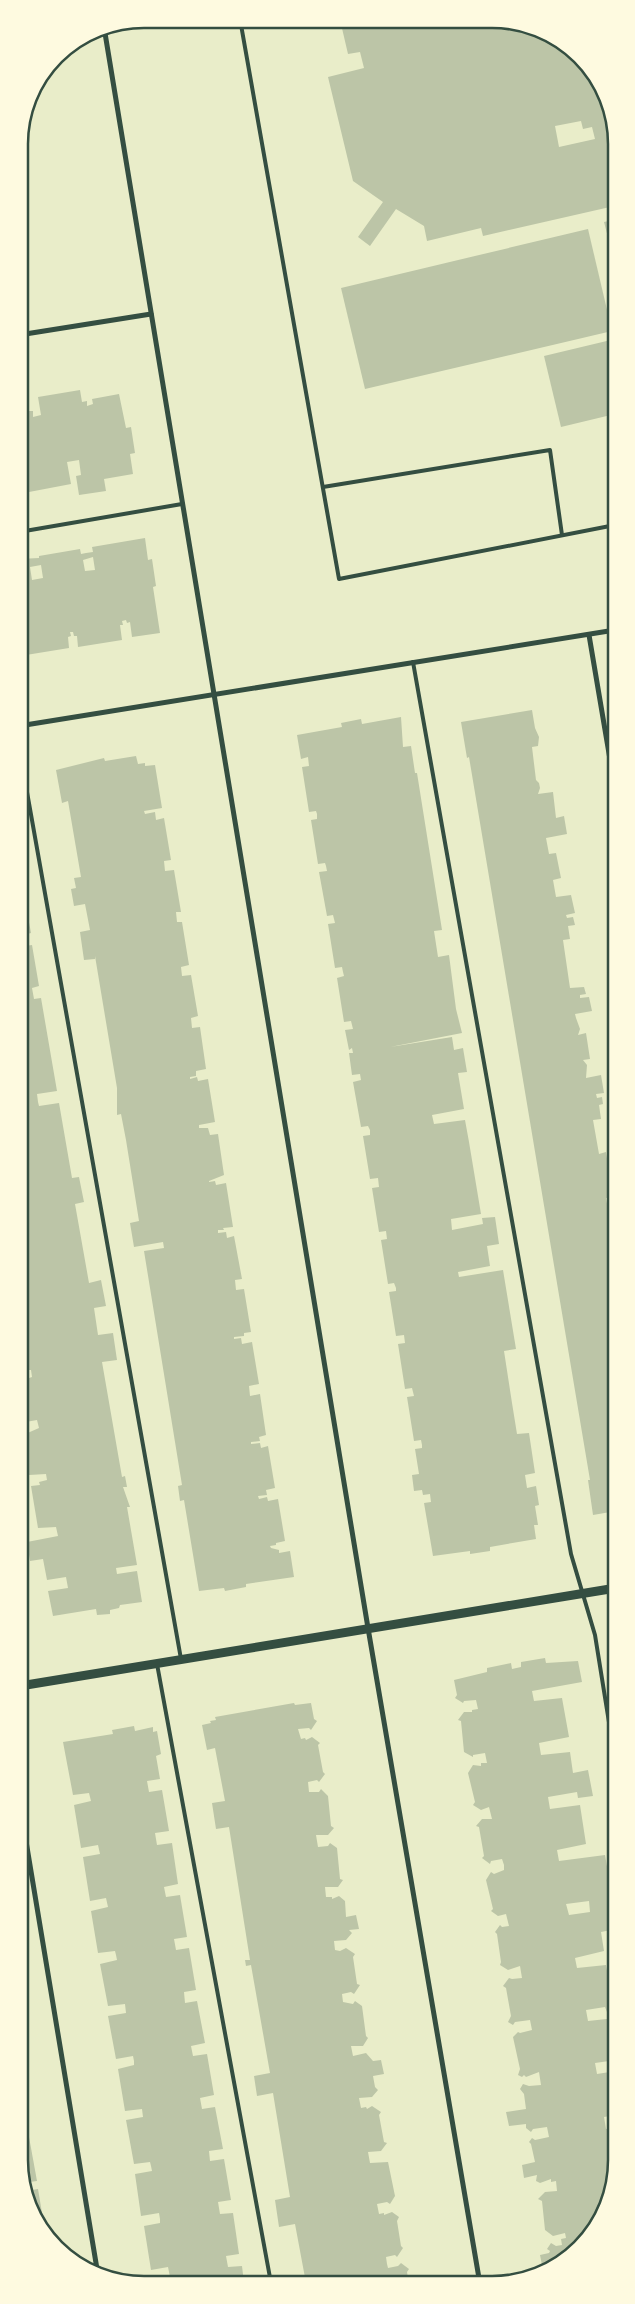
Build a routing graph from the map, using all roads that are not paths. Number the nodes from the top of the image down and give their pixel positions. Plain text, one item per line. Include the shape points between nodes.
1 (242, 28) edge
2 (105, 34) edge
3 (152, 314) junction
4 (28, 334) edge
5 (323, 487) junction
6 (182, 504) junction
7 (608, 525) edge
8 (28, 530) edge
9 (562, 535) junction
10 (608, 631) edge
11 (589, 635) junction
12 (413, 662) junction
13 (213, 694) junction
14 (28, 725) edge
15 (608, 745) edge
16 (28, 796) edge
17 (607, 1589) edge
18 (584, 1593) junction
19 (368, 1628) junction
20 (181, 1659) junction
21 (157, 1663) junction
22 (27, 1685) edge
23 (607, 1711) edge
24 (27, 1848) edge
25 (97, 2267) edge
26 (270, 2276) edge
27 (479, 2276) edge

1 - 5 lane
2 - 3 street
3 - 4 street
3 - 6 street
5 - 9 lane via 550,450
5 - 9 lane via 339,579
6 - 8 lane
6 - 13 street
7 - 9 lane
10 - 11 street
11 - 12 street
11 - 15 street
12 - 13 street
12 - 18 lane via 571,1554
13 - 14 street
13 - 19 street
16 - 20 lane
17 - 18 street
18 - 19 street
18 - 23 lane via 595,1635
19 - 20 street
19 - 27 street
20 - 21 street
21 - 22 street
21 - 26 lane
24 - 25 street

